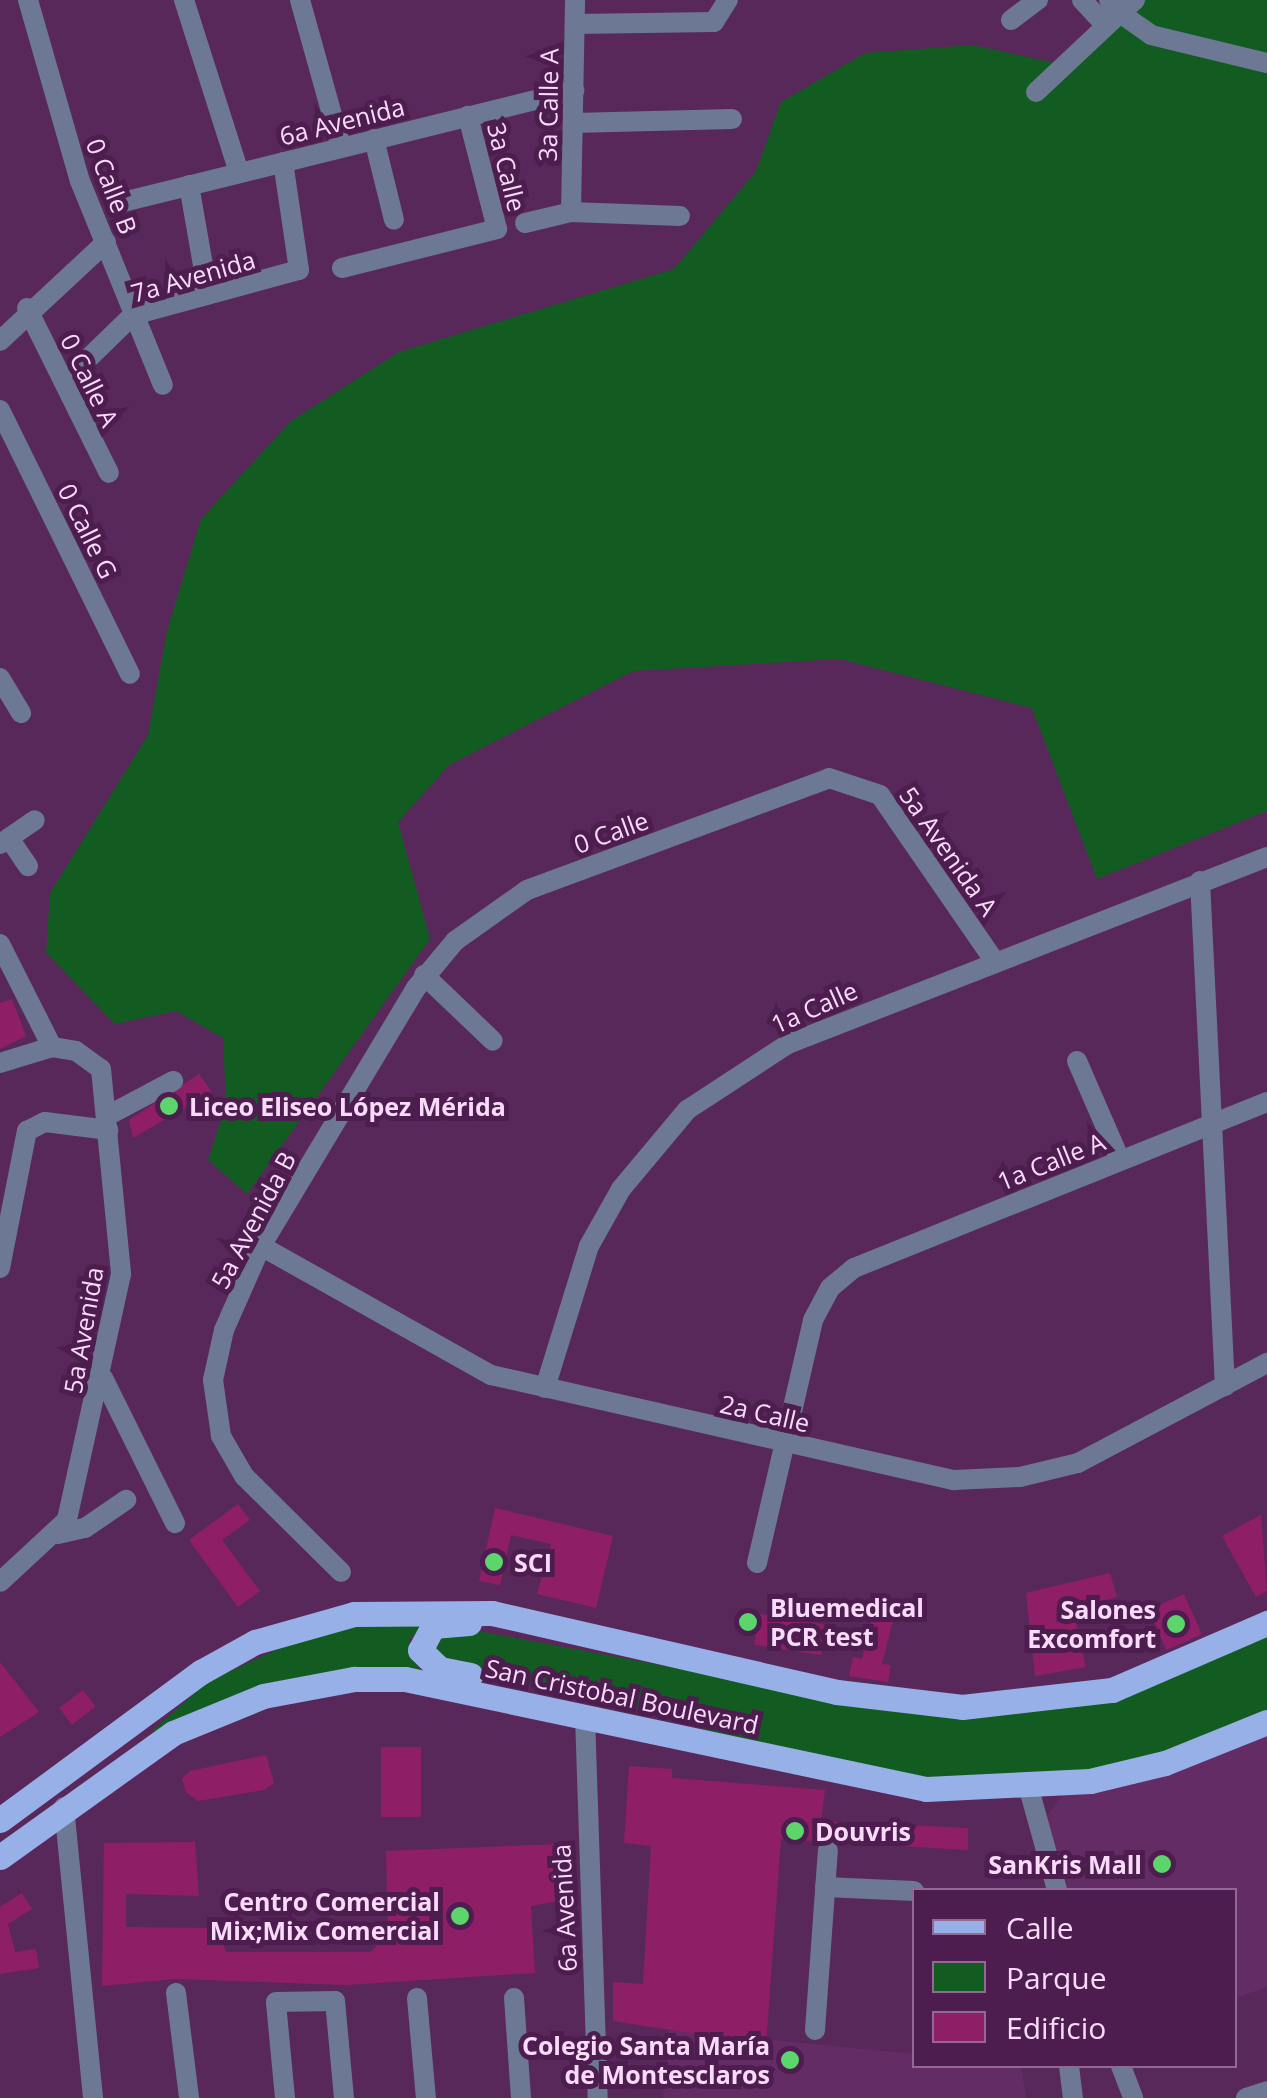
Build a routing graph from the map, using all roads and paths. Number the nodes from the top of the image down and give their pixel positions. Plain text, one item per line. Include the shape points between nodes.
1 (28, 0) edge
2 (184, 0) edge
3 (300, 0) edge
4 (576, 0) edge
5 (1038, 0) edge
6 (1082, 0) edge
7 (726, 6) edge
8 (1117, 10) edge
9 (1011, 20) dead end
10 (575, 24) junction
11 (1267, 63) edge
12 (574, 90) junction
13 (1036, 92) dead end
14 (468, 116) junction
15 (732, 119) dead end
16 (573, 123) junction
17 (374, 139) junction
18 (342, 147) junction
19 (283, 162) junction
20 (239, 172) junction
21 (189, 185) junction
22 (123, 202) dead end
23 (571, 212) junction
24 (680, 216) dead end
25 (394, 220) dead end
26 (525, 223) dead end
27 (106, 242) junction
28 (342, 268) dead end
29 (208, 294) junction
30 (27, 308) junction
31 (133, 315) junction
32 (0, 341) edge
33 (64, 382) junction
34 (163, 385) dead end
35 (0, 410) edge
36 (109, 474) dead end
37 (130, 674) dead end
38 (0, 678) edge
39 (21, 713) dead end
40 (855, 781) joint
41 (35, 820) dead end
42 (5, 841) edge
43 (1267, 857) edge
44 (28, 866) dead end
45 (1200, 881) junction
46 (0, 944) edge
47 (994, 958) junction
48 (420, 982) junction
49 (493, 1041) dead end
50 (52, 1048) junction
51 (1078, 1062) dead end
52 (0, 1063) edge
53 (173, 1081) dead end
54 (1267, 1102) edge
55 (1214, 1121) junction
56 (108, 1123) junction
57 (1120, 1160) junction
58 (261, 1246) junction
59 (0, 1268) edge
60 (1267, 1363) edge
61 (103, 1378) junction
62 (1226, 1386) junction
63 (545, 1388) junction
64 (782, 1443) junction
65 (126, 1500) dead end
66 (175, 1523) dead end
67 (58, 1534) junction
68 (758, 1563) dead end
69 (341, 1572) dead end
70 (0, 1582) edge
71 (1267, 1622) edge
72 (730, 1669) junction
73 (158, 1702) junction
74 (585, 1716) junction
75 (1267, 1722) edge
76 (753, 1755) junction
77 (1028, 1790) junction
78 (64, 1806) junction
79 (0, 1820) edge
80 (828, 1850) dead end
81 (0, 1856) edge
82 (826, 1887) junction
83 (1055, 1888) edge
84 (912, 1890) edge
85 (176, 1993) dead end
86 (417, 1998) dead end
87 (514, 1998) dead end
88 (815, 2030) dead end
89 (1069, 2068) edge
90 (1122, 2068) edge
91 (1267, 2091) edge
92 (92, 2098) edge
93 (189, 2098) edge
94 (285, 2098) edge
95 (344, 2098) edge
96 (426, 2098) edge
97 (522, 2098) edge
98 (598, 2098) edge
99 (1073, 2098) edge
100 (1133, 2098) edge
101 (1246, 2098) edge

1 - 27 street, 0 Calle B via 80,181
2 - 20 street
3 - 18 street
4 - 10 street, 3a Calle A
5 - 9 street
6 - 8 street
7 - 10 street via 714,22
8 - 11 street via 1151,35
8 - 13 street
10 - 12 street, 3a Calle A
12 - 14 street, 6a Avenida
12 - 16 street, 3a Calle A
14 - 17 street, 6a Avenida
14 - 28 street, 3a Calle via 496,230
15 - 16 street
16 - 23 street, 3a Calle A
17 - 18 street, 6a Avenida
17 - 25 street
18 - 19 street, 6a Avenida
19 - 20 street, 6a Avenida
19 - 29 street, 7a Avenida via 299,270
20 - 21 street, 6a Avenida
21 - 22 street, 6a Avenida
21 - 29 street
23 - 24 street
23 - 26 street
27 - 30 street
27 - 31 street, 0 Calle B
29 - 31 street, 7a Avenida
30 - 32 street
30 - 33 street, 0 Calle A
31 - 33 street, 7a Avenida
31 - 34 street, 0 Calle B
33 - 36 street, 0 Calle A
35 - 37 street, 0 Calle G
38 - 39 street
40 - 47 street, 5a Avenida A via 880,794
40 - 48 street, 0 Calle via 830,778 527,890 455,941
41 - 42 street
42 - 44 street
43 - 45 street, 1a Calle
45 - 47 street, 1a Calle
45 - 55 street
46 - 50 street
47 - 63 street, 1a Calle via 788,1044 688,1110 622,1189 589,1246
48 - 49 street
48 - 58 street, 5a Avenida B
50 - 52 street
50 - 56 street, 5a Avenida via 76,1050 101,1069
51 - 57 street
53 - 56 street
54 - 55 street, 1a Calle A
55 - 57 street, 1a Calle A
55 - 62 street
56 - 59 street via 45,1122 27,1131
56 - 61 street, 5a Avenida via 122,1274
57 - 64 street, 1a Calle A via 854,1268 830,1288 813,1320
58 - 63 street, 2a Calle via 436,1350
58 - 69 street, 5a Avenida B via 224,1330 212,1406 244,1476
60 - 62 street, 2a Calle
61 - 66 street
61 - 67 street, 5a Avenida
62 - 64 street, 2a Calle via 1078,1462 1020,1477 954,1480
63 - 64 street, 2a Calle
64 - 68 street
65 - 67 street via 85,1528
67 - 70 street
71 - 72 main road, San Cristobal Boulevard via 1152,1678 1025,1705 916,1704
72 - 73 main road, San Cristobal Boulevard via 492,1613 381,1610 255,1642
72 - 76 main road via 467,1622 433,1626 421,1640 424,1657 440,1668 686,1728
73 - 78 main road via 131,1738 67,1786
73 - 79 main road, San Cristobal Boulevard
74 - 76 main road, San Cristobal Boulevard
74 - 78 main road, San Cristobal Boulevard via 405,1679 330,1682 213,1714 148,1747
74 - 98 street, 6a Avenida
75 - 77 main road, San Cristobal Boulevard via 1165,1763
76 - 77 main road, San Cristobal Boulevard via 926,1789
77 - 83 street
78 - 81 main road, San Cristobal Boulevard
78 - 92 street
80 - 82 street
82 - 84 street
82 - 88 street
85 - 93 street
86 - 96 street
87 - 97 street
89 - 99 street
90 - 100 street
91 - 101 street
94 - 95 street via 276,2002 336,2002

